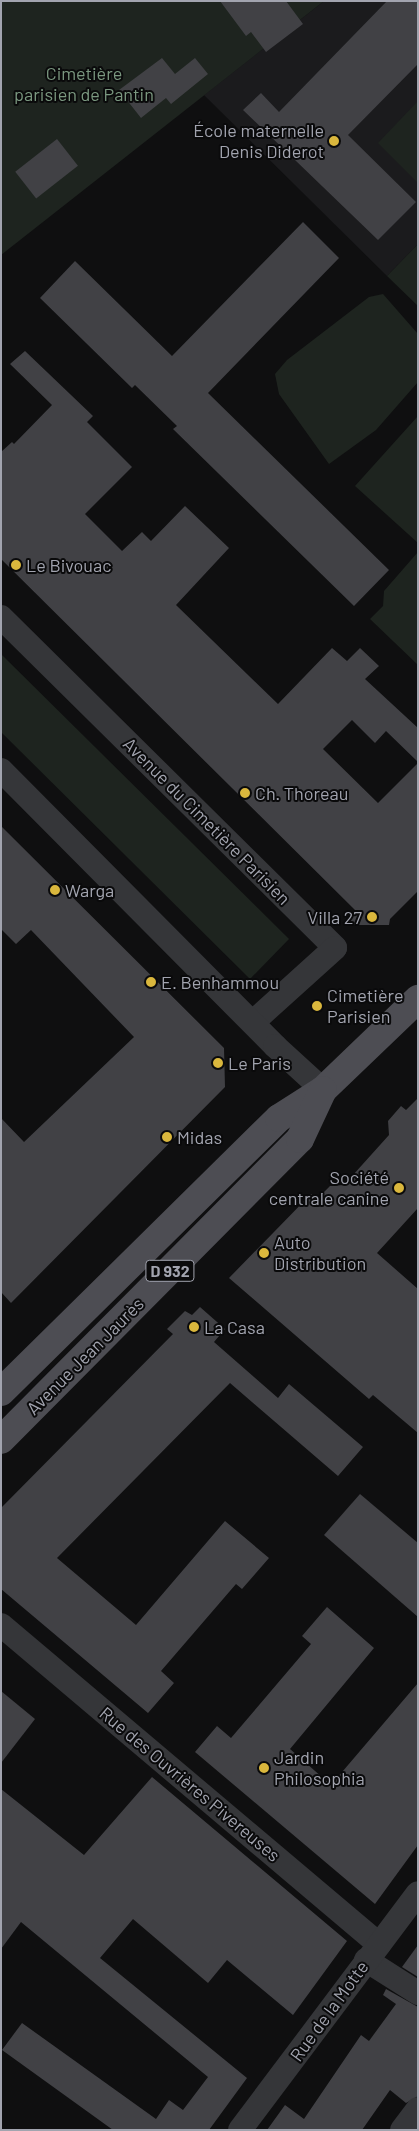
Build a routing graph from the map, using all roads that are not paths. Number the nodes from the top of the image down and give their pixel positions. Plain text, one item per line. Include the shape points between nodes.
1 (1, 617) edge
2 (1, 770) edge
3 (418, 999) edge
4 (253, 1022) junction
5 (324, 1090) junction
6 (1, 1392) edge
7 (1, 1440) edge
8 (1, 1625) edge
9 (418, 1893) edge
10 (373, 1952) junction
11 (418, 1993) edge
12 (418, 2109) edge
13 (240, 2130) edge
14 (402, 2130) edge

1 - 4 street, Avenue du Cimetière Parisien via 335,948
2 - 4 street
3 - 5 main road, Avenue Jean Jaurès / D 932
4 - 5 street
5 - 6 main road, Avenue Jean Jaurès / D 932 via 279,1118
5 - 7 main road, Avenue Jean Jaurès / D 932 via 300,1140
8 - 10 street, Rue des Ouvrières Pivereuses
9 - 10 street, Rue de la Motte
10 - 11 street, Rue des Ouvrières Pivereuses
10 - 13 street, Rue de la Motte
12 - 14 street

